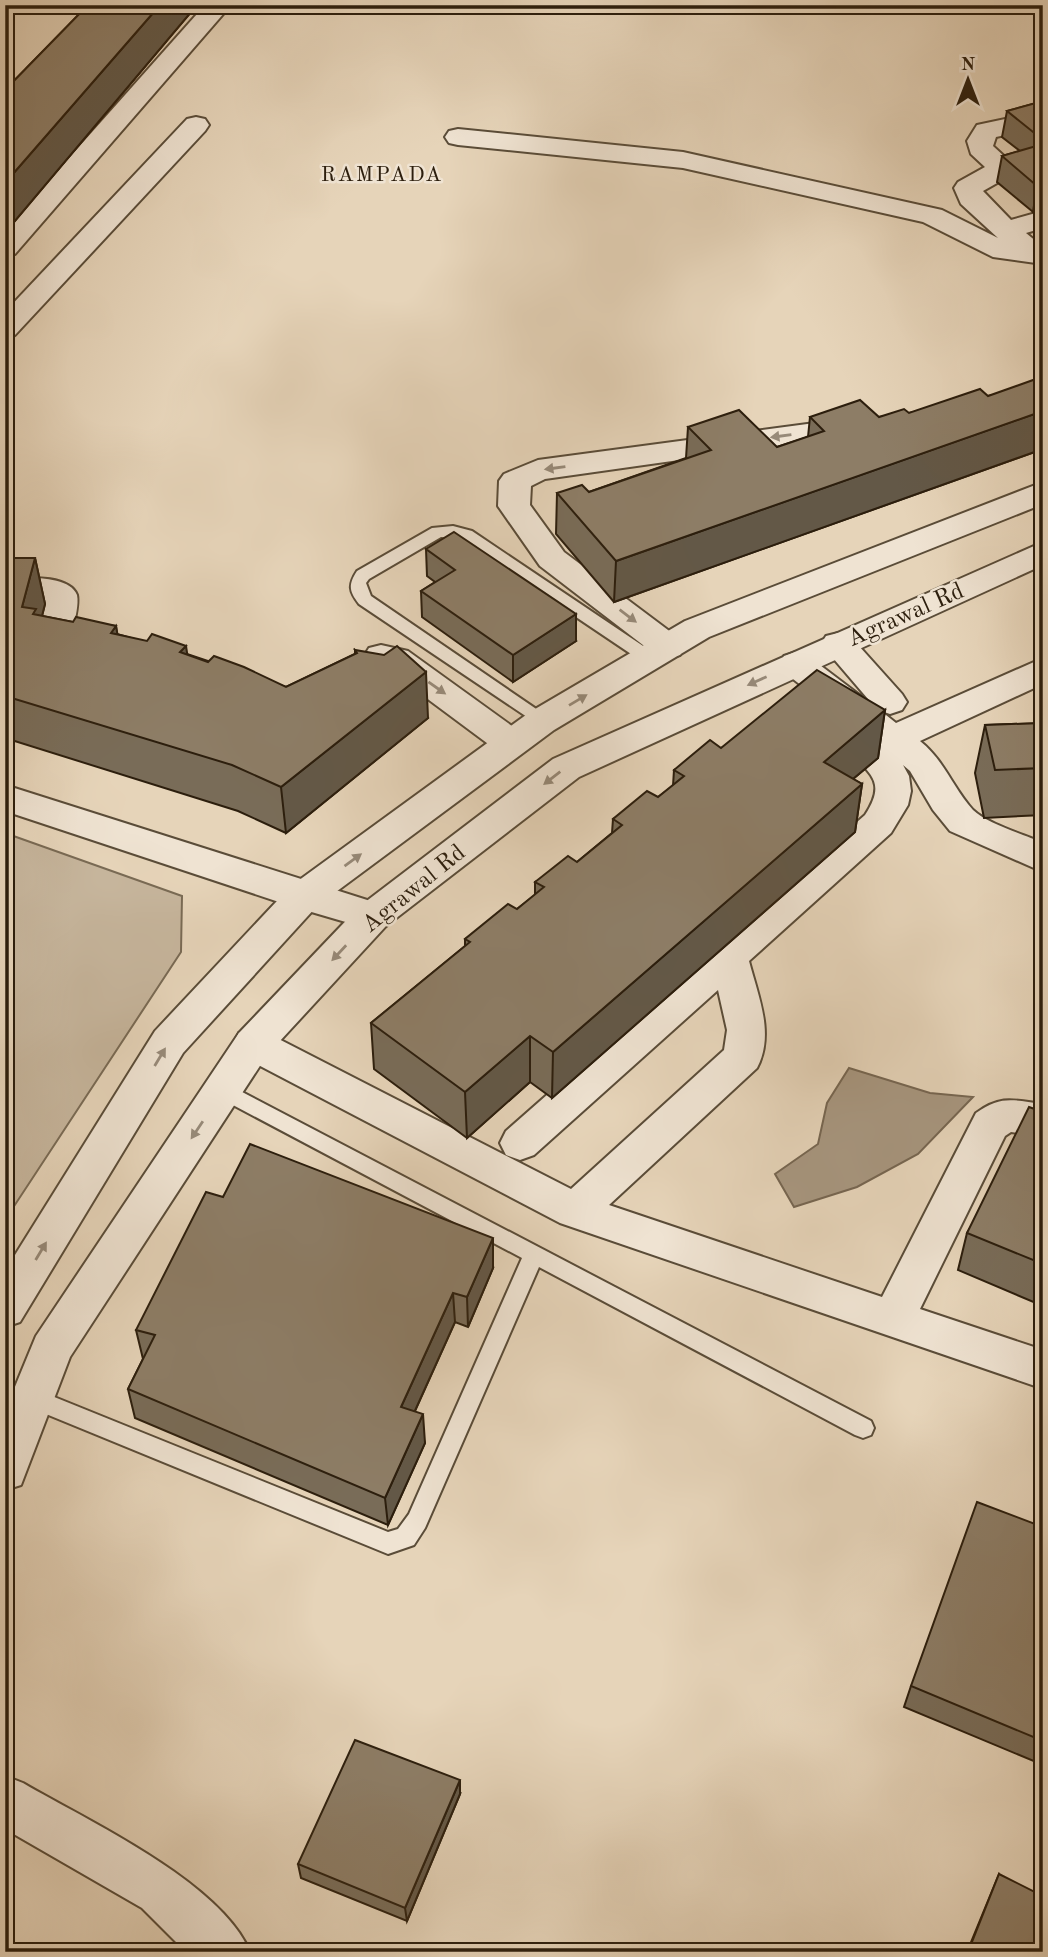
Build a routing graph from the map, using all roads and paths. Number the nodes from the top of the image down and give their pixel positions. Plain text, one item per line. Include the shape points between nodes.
1 (219, 5) edge
2 (1043, 119) edge
3 (196, 125) dead end
4 (458, 137) dead end
5 (1043, 219) edge
6 (1006, 230) junction
7 (1038, 255) edge
8 (22, 266) edge
9 (10, 319) edge
10 (890, 421) edge
11 (1043, 492) edge
12 (1043, 552) edge
13 (5, 589) edge
14 (838, 644) junction
15 (659, 652) junction
16 (120, 654) edge
17 (796, 664) junction
18 (352, 666) edge
19 (1043, 670) edge
20 (542, 721) junction
21 (882, 729) junction
22 (511, 743) junction
23 (5, 798) edge
24 (1043, 859) edge
25 (304, 896) junction
26 (373, 916) junction
27 (729, 958) junction
28 (253, 1044) junction
29 (223, 1090) junction
30 (1043, 1119) edge
31 (520, 1143) dead end
32 (575, 1212) junction
33 (534, 1254) junction
34 (5, 1309) edge
35 (894, 1317) junction
36 (1041, 1369) dead end
37 (32, 1398) junction
38 (863, 1428) dead end
39 (5, 1469) edge
40 (5, 1801) edge
41 (224, 1952) edge

1 - 8 street
2 - 6 street via 986,131 980,141 980,148 1003,168 968,188 971,198
3 - 8 street
4 - 7 street via 683,160 932,216 1003,251
5 - 6 street
6 - 7 street
8 - 9 street
10 -> 15 street via 538,470 515,481 514,506 552,558
11 - 15 street via 697,629
12 - 14 street, Agrawal Rd
13 - 16 street via 55,591 61,597 56,633
14 - 17 street, Agrawal Rd
14 - 21 street
20 -> 15 street
15 - 20 lane via 453,531 438,532 363,575 358,583 365,600
17 - 21 street
17 -> 26 street, Agrawal Rd via 566,768
18 -> 22 street via 378,656 396,659
19 - 21 street
20 - 22 street
21 - 24 street via 923,762 963,822
21 - 27 street via 883,760 893,797 878,824
25 -> 22 street
23 - 25 street
25 - 26 street
34 -> 25 street via 169,1042
26 -> 28 street, Agrawal Rd
27 - 31 street
27 - 32 street via 747,1030 744,1057
28 - 29 street, Agrawal Rd
28 - 32 street
29 - 33 lane
29 -> 37 street, Agrawal Rd via 51,1349
30 - 35 street via 1004,1115 990,1125
32 - 35 street
33 - 37 lane via 417,1521 406,1537 388,1543
33 - 38 lane
35 - 36 street
37 - 39 street, Agrawal Rd
40 - 41 street via 160,1890

